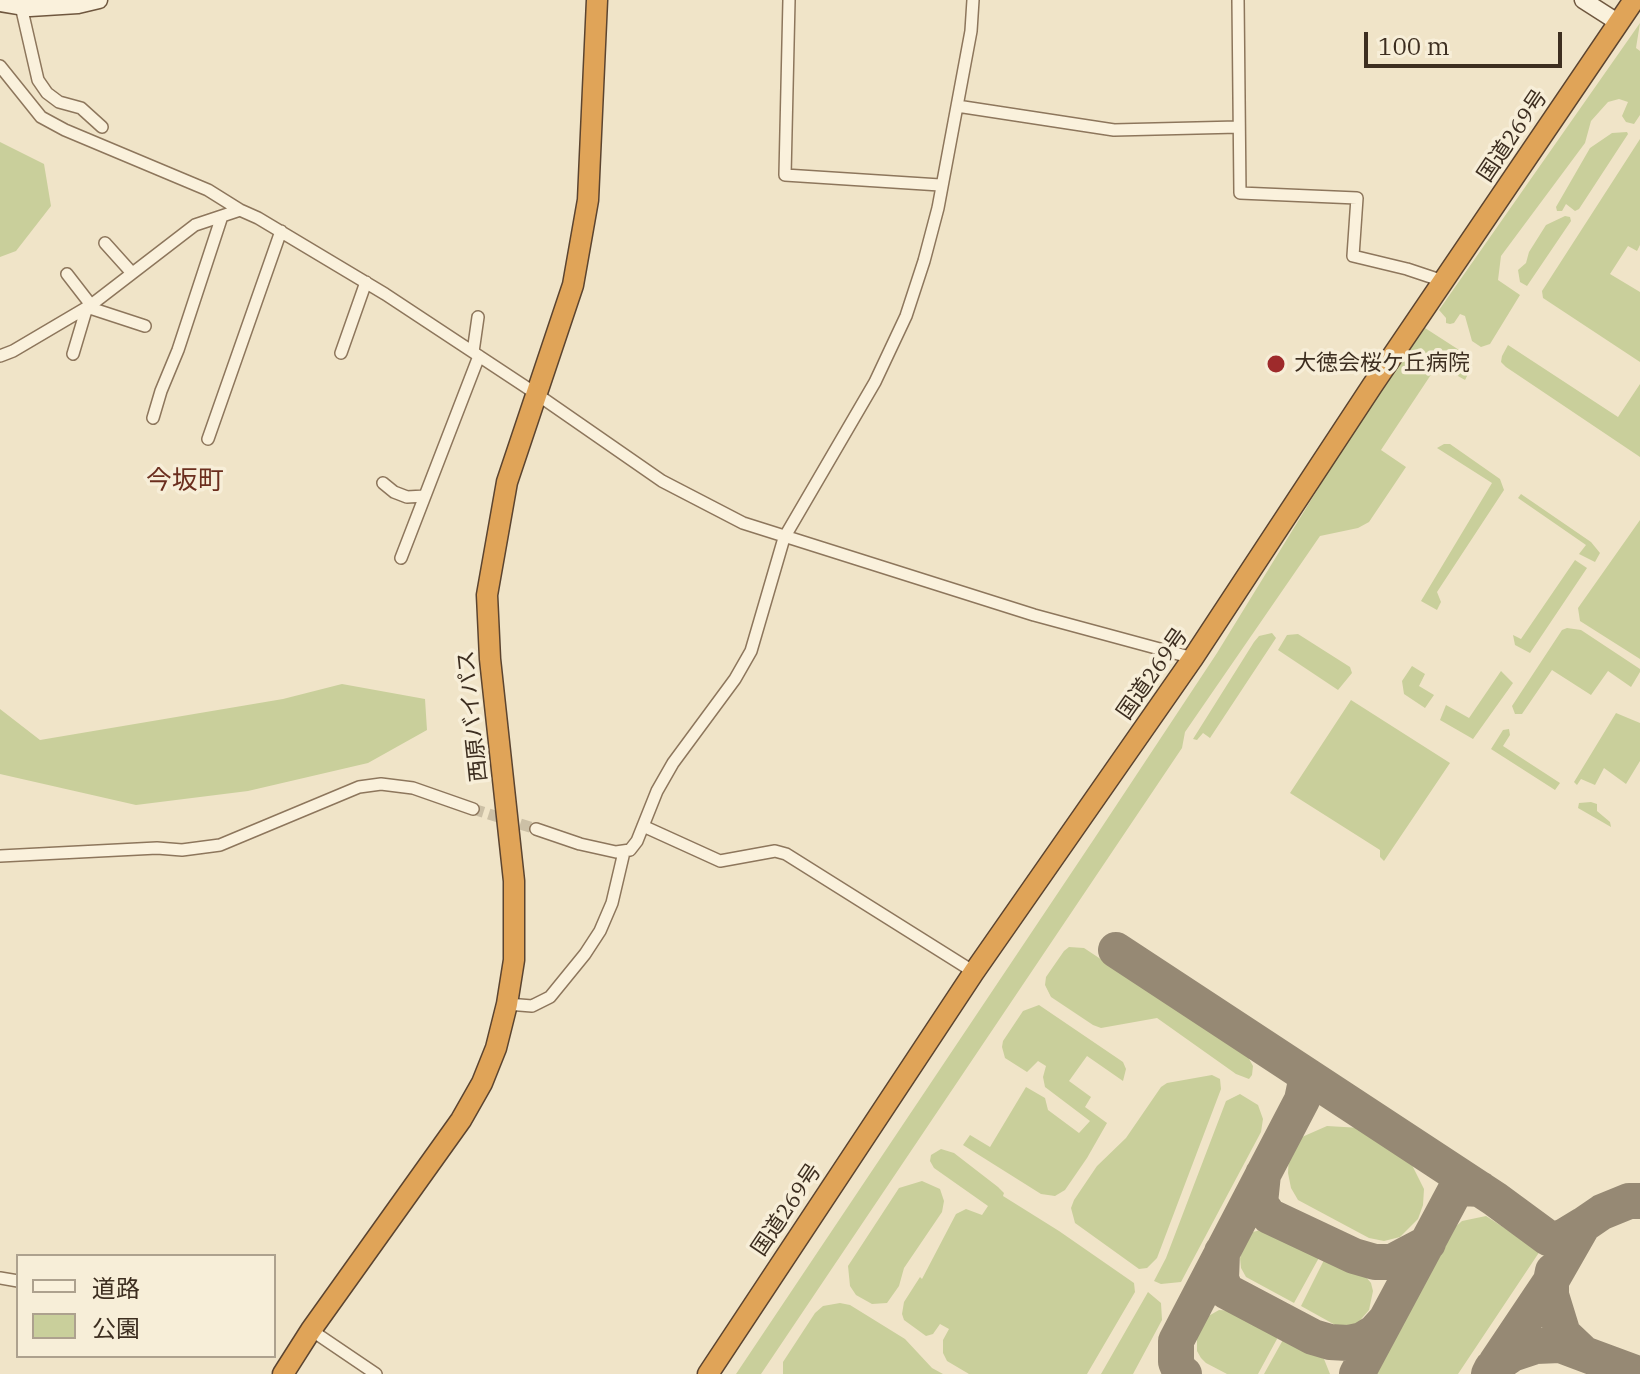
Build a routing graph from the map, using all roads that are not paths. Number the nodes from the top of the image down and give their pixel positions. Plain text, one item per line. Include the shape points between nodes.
1 (99, 0) edge
2 (597, 0) edge
3 (789, 0) edge
4 (973, 0) edge
5 (1238, 0) edge
6 (1583, 0) edge
7 (1634, 0) edge
8 (0, 3) edge
9 (21, 6) junction
10 (1619, 23) junction
11 (0, 66) edge
12 (957, 106) junction
13 (102, 127) dead end
14 (1238, 127) junction
15 (940, 185) junction
16 (240, 210) junction
17 (222, 216) junction
18 (281, 231) junction
19 (105, 243) dead end
20 (132, 273) junction
21 (67, 274) dead end
22 (1443, 281) junction
23 (366, 282) junction
24 (89, 306) junction
25 (478, 317) dead end
26 (145, 326) dead end
27 (341, 353) dead end
28 (73, 354) dead end
29 (476, 354) junction
30 (0, 356) edge
31 (538, 395) junction
32 (153, 418) dead end
33 (208, 439) dead end
34 (383, 483) dead end
35 (425, 496) junction
36 (784, 538) junction
37 (401, 558) dead end
38 (1193, 658) junction
39 (473, 809) tunnel mouth
40 (643, 826) junction
41 (536, 829) tunnel mouth
42 (624, 852) junction
43 (0, 856) edge
44 (974, 972) junction
45 (507, 1004) junction
46 (311, 1330) junction
47 (283, 1374) edge
48 (376, 1374) edge
49 (708, 1374) edge

1 - 9 main road
2 - 31 highway, 西原バイパス via 588,200 573,285
3 - 15 street via 785,175
4 - 12 street
5 - 14 street
6 - 10 main road
7 - 10 highway, 国道269号
8 - 9 main road
9 - 13 street via 38,80 59,102 81,108
10 - 22 highway, 国道269号
11 - 16 street via 41,117 208,190
12 - 14 street via 1114,130
12 - 15 street
14 - 22 street via 1240,193 1357,198 1353,256
15 - 36 street via 906,316 875,382
16 - 17 street
16 - 18 street
17 - 20 street via 195,225
17 - 32 street
18 - 23 street
18 - 33 street
19 - 20 street
20 - 24 street
21 - 24 street
22 - 38 highway, 国道269号
23 - 27 street
23 - 29 street
24 - 26 street
24 - 28 street
24 - 30 street
25 - 29 street
29 - 31 street
29 - 35 street
31 - 36 street via 662,481
31 - 45 highway, 西原バイパス via 507,482 487,595 514,881 514,960
34 - 35 street via 407,497
35 - 37 street
36 - 38 street
36 - 40 street via 751,651 673,763
38 - 44 highway, 国道269号
39 - 43 street via 413,788 381,784 359,787 220,845
40 - 42 street via 637,841
40 - 44 street via 720,861 775,851 786,854
41 - 42 street
42 - 45 street via 612,903 585,954 550,997 532,1006
44 - 49 highway, 国道269号
45 - 46 highway, 西原バイパス via 496,1048 461,1120
46 - 47 highway, 西原バイパス
46 - 48 street

